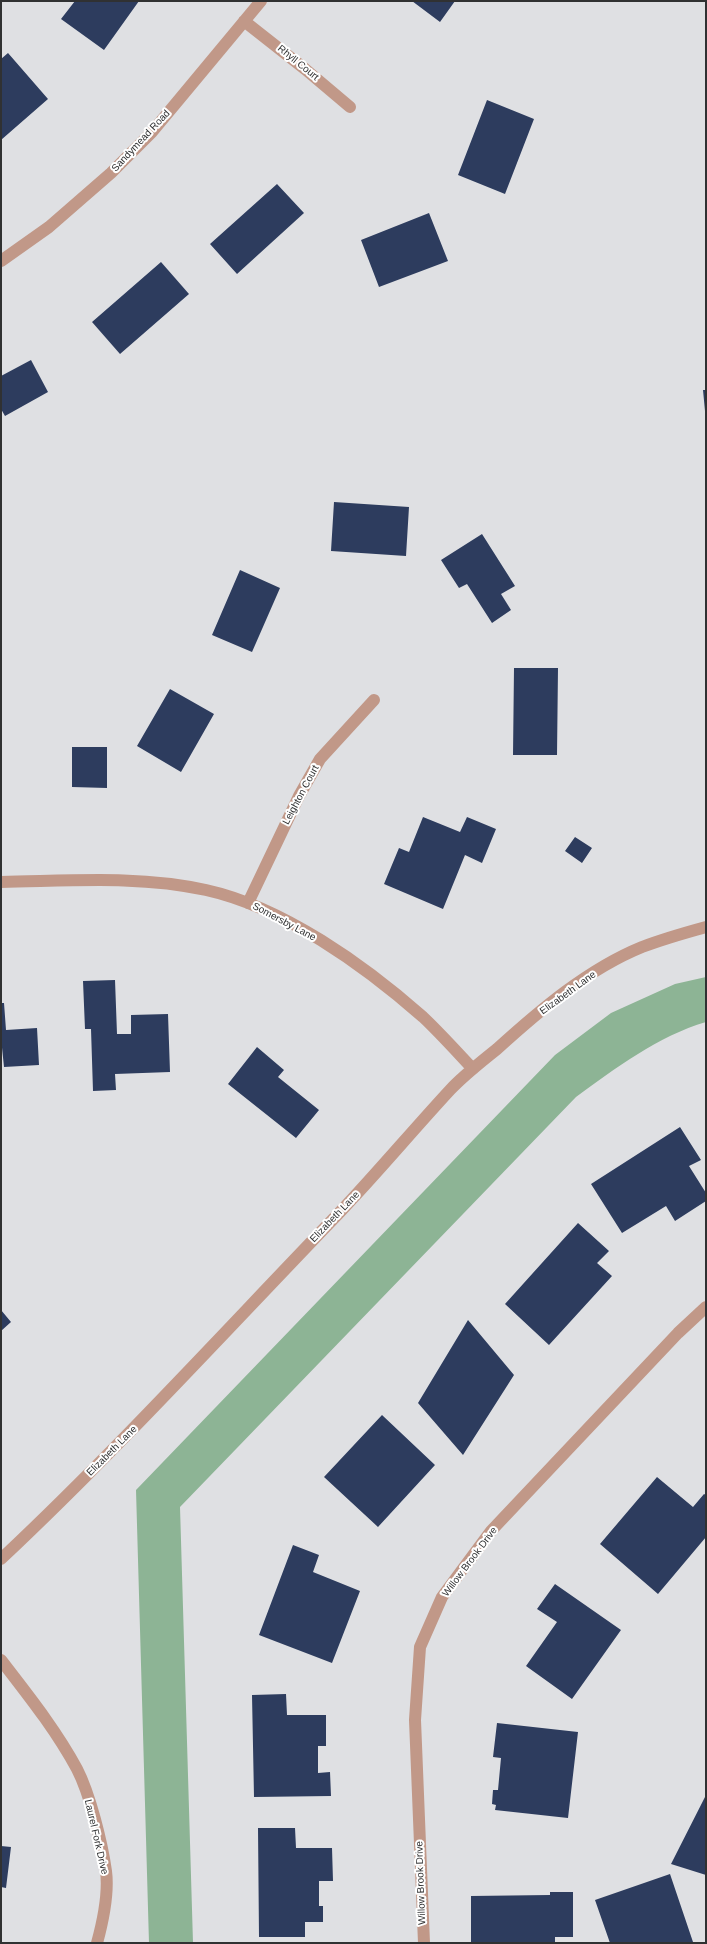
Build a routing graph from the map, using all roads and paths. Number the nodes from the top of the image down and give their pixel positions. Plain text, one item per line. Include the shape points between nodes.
1 (261, 1) edge
2 (244, 21) junction
3 (350, 107) dead end
4 (1, 261) edge
5 (374, 700) dead end
6 (1, 882) edge
7 (248, 903) junction
8 (706, 927) edge
9 (473, 1069) junction
10 (706, 1307) edge
11 (1, 1559) edge
12 (1, 1660) edge
13 (97, 1943) edge
14 (424, 1943) edge

1 - 2 street, Sandymead Road
2 - 3 street, Rhyll Court
2 - 4 street, Sandymead Road via 152,132 111,173 49,227
5 - 7 street, Leighton Court via 320,759 299,796
6 - 7 street, Somersby Lane via 123,881 170,884 206,890
7 - 9 street, Somersby Lane via 306,932 367,972 423,1018
8 - 9 street, Elizabeth Lane via 641,948 607,965 569,990
9 - 11 street, Elizabeth Lane via 143,1420
10 - 14 street, Willow Brook Drive via 678,1333 491,1531 442,1596 420,1646 415,1720
12 - 13 street, Laurel Fork Drive via 60,1740 78,1770 92,1809 106,1872 106,1894

